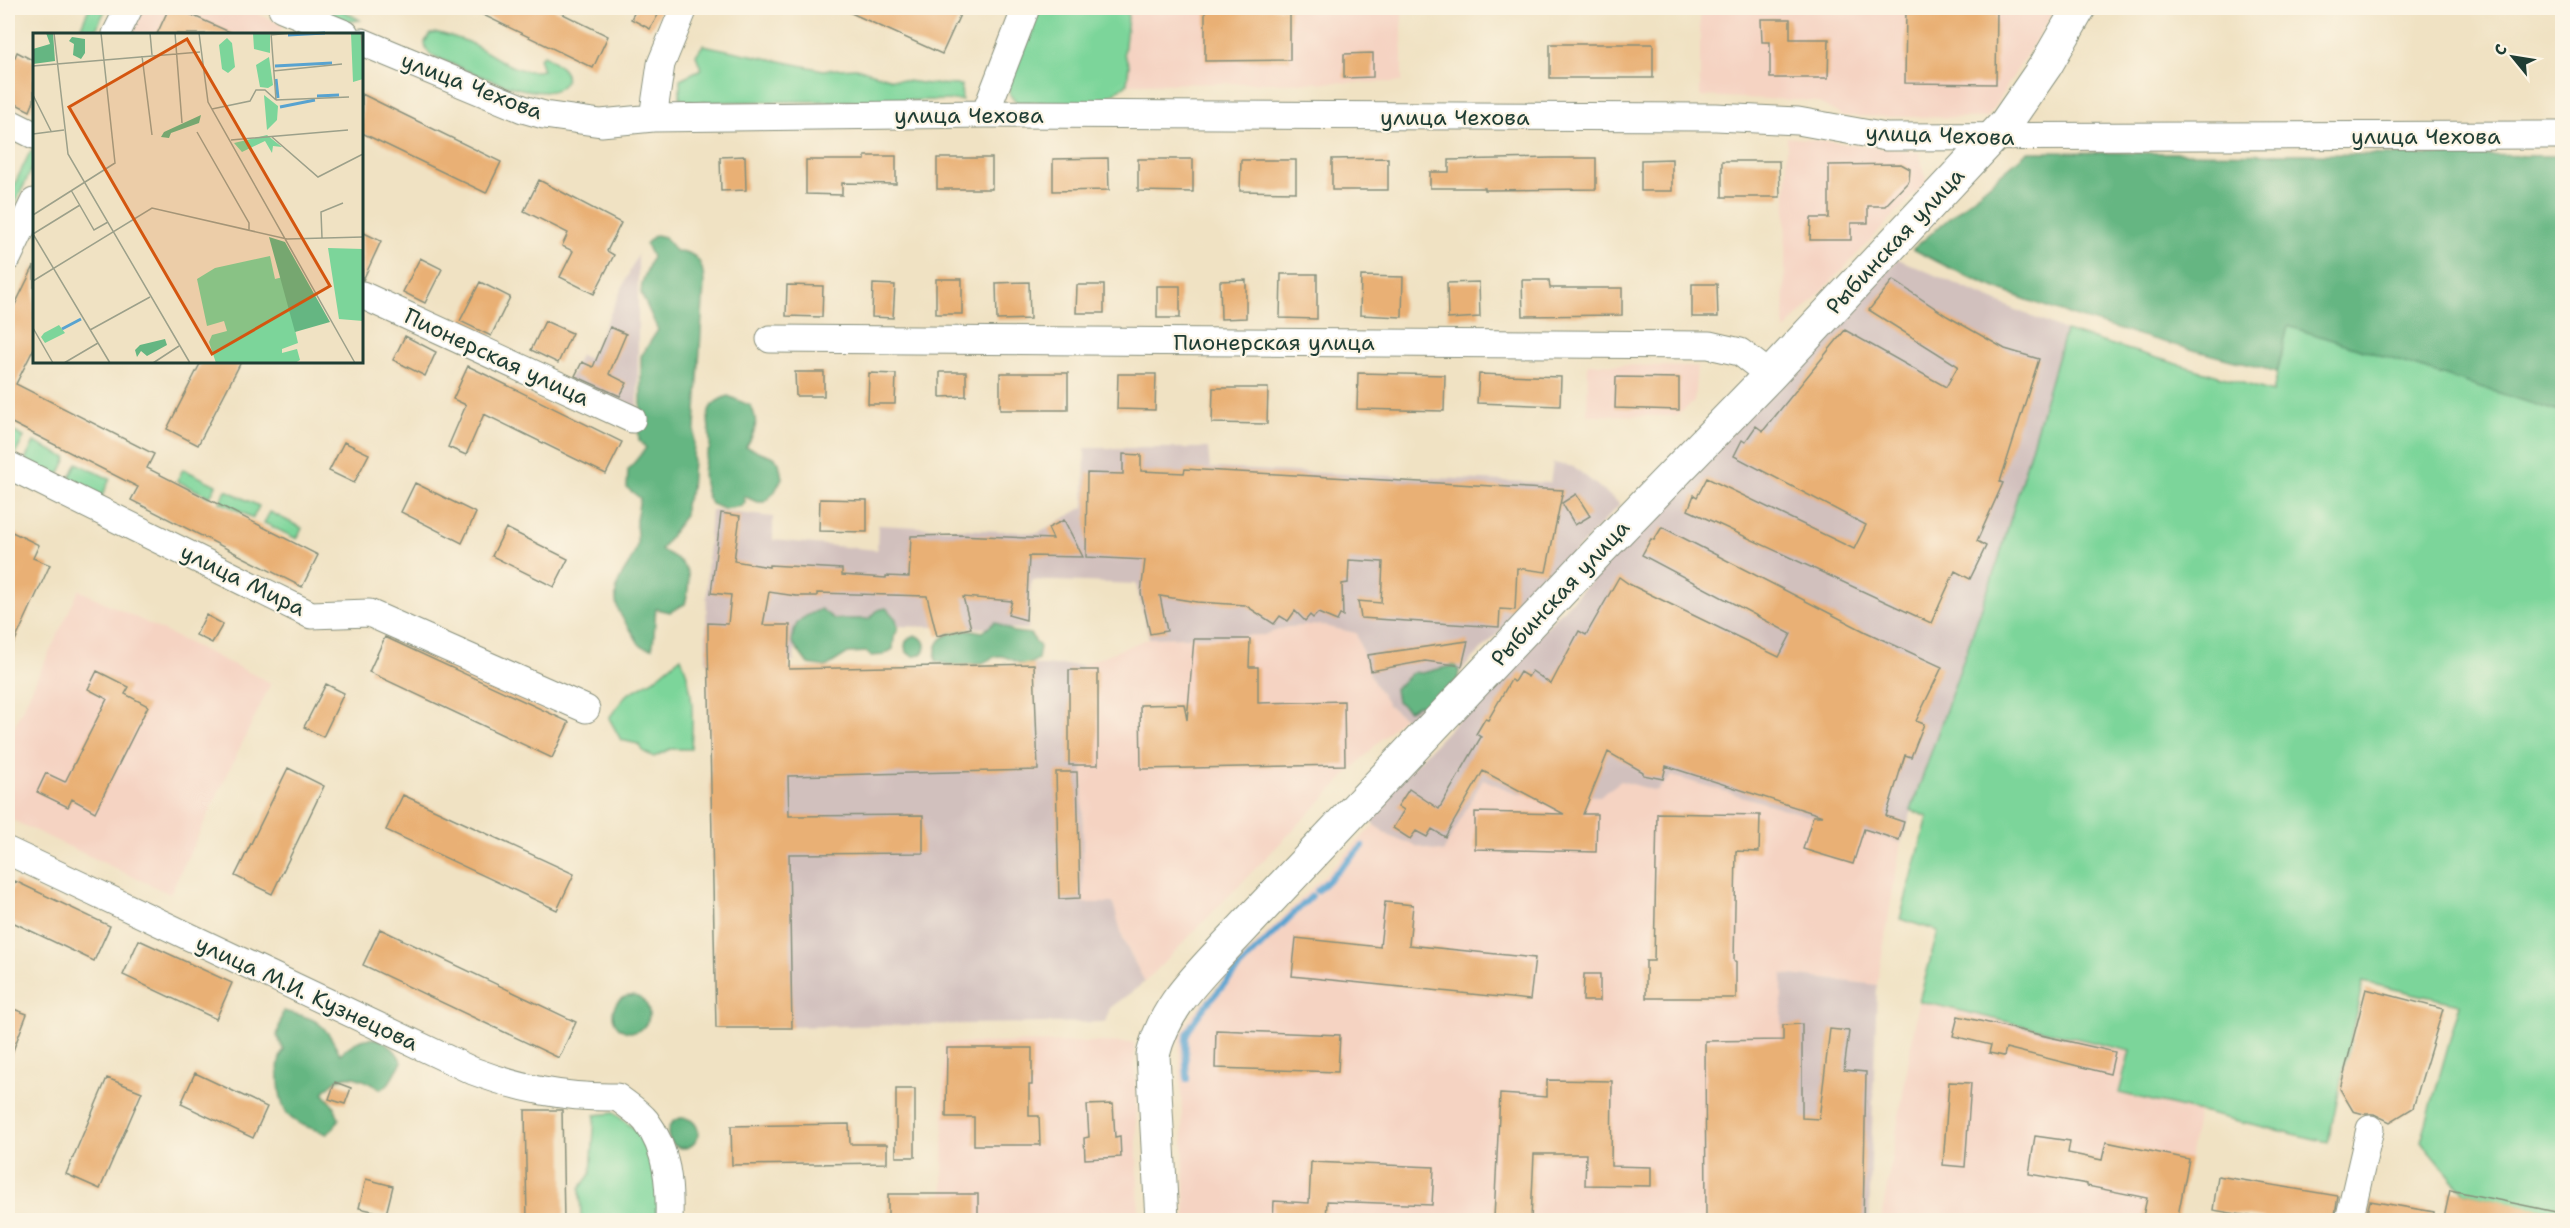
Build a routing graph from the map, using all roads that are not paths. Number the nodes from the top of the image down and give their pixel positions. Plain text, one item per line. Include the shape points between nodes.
1 (129, 8) edge
2 (282, 8) edge
3 (684, 8) edge
4 (1026, 8) edge
5 (2079, 8) edge
6 (116, 33) edge
7 (343, 33) edge
8 (363, 42) edge
9 (985, 114) junction
10 (653, 118) junction
11 (8, 122) edge
12 (33, 134) edge
13 (2562, 135) edge
14 (1991, 138) junction
15 (33, 204) edge
16 (8, 257) edge
17 (363, 295) edge
18 (770, 339) dead end
19 (1770, 375) junction
20 (632, 419) dead end
21 (8, 465) edge
22 (586, 709) dead end
23 (8, 851) edge
24 (2370, 1129) dead end
25 (669, 1221) edge
26 (1162, 1221) edge
27 (2349, 1221) edge

1 - 6 street
2 - 7 street
3 - 10 street via 661,64
4 - 9 street
5 - 14 main road, Рыбинская улица via 2046,65
8 - 10 street, улица Чехова via 544,115 601,123
9 - 10 street, улица Чехова
9 - 14 street, улица Чехова via 1716,117 1798,121 1886,137
11 - 12 street
13 - 14 street, улица Чехова
14 - 19 main road, Рыбинская улица
15 - 16 street
17 - 20 street, Пионерская улица
18 - 19 street, Пионерская улица via 1709,345 1740,352
19 - 26 main road, Рыбинская улица via 1224,948 1169,1012 1153,1055
21 - 22 street, улица Мира via 311,615 369,613
23 - 25 street, улица М.И. Кузнецова via 473,1071 543,1093 617,1097 645,1120 656,1138 670,1184
24 - 27 street

